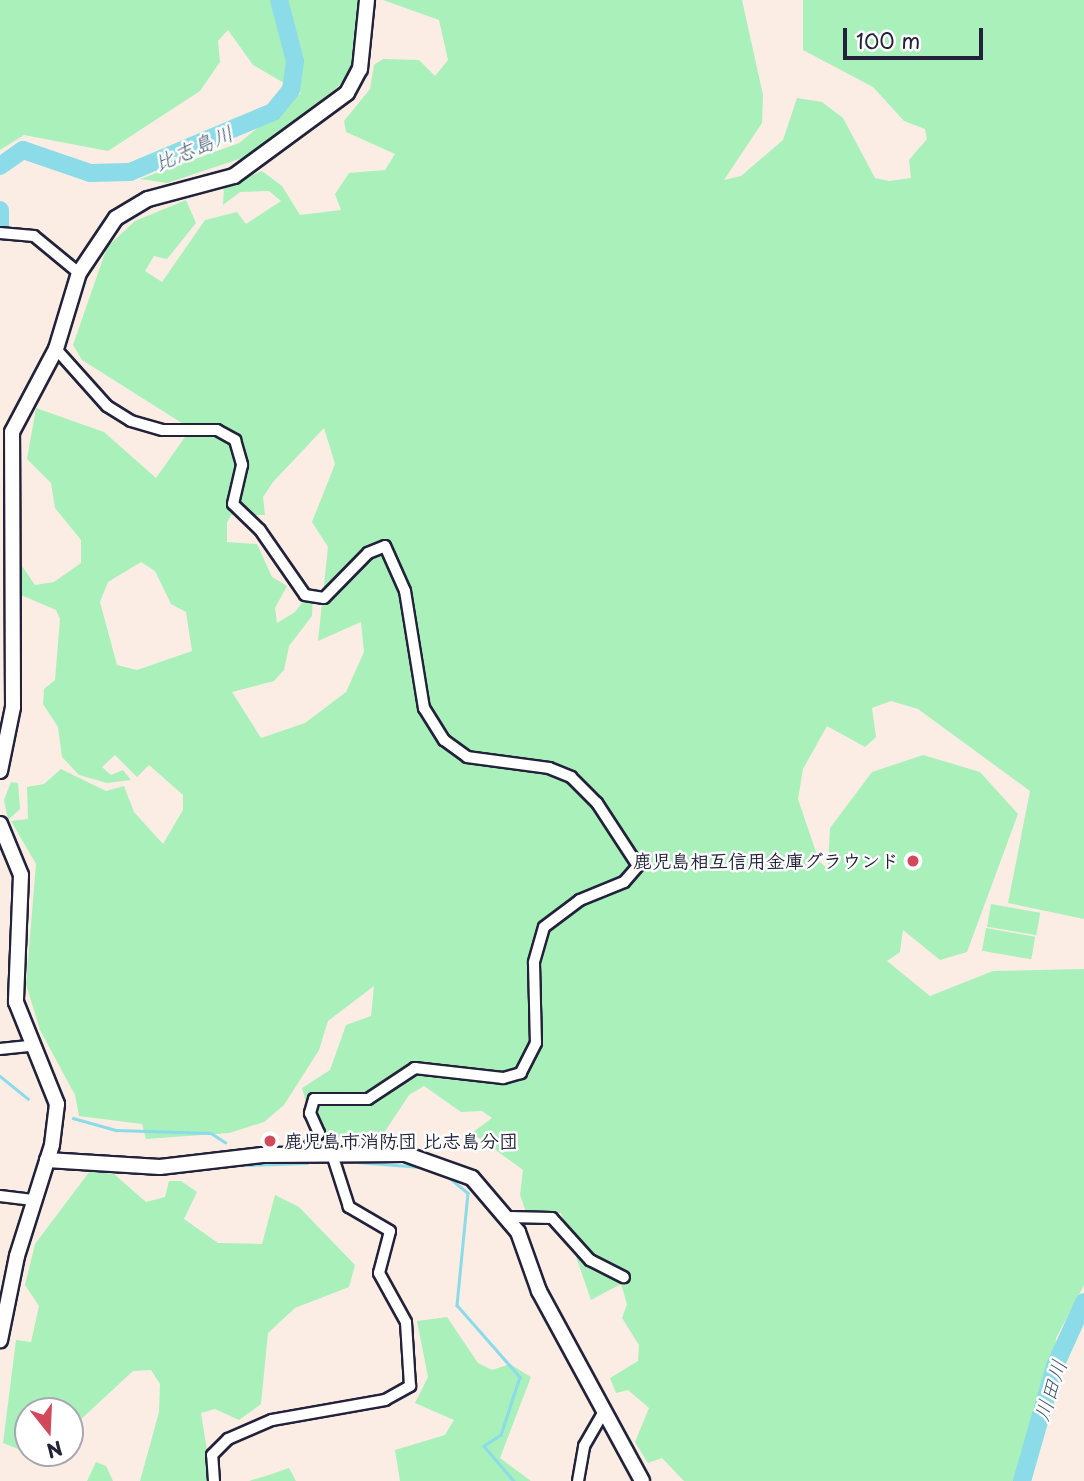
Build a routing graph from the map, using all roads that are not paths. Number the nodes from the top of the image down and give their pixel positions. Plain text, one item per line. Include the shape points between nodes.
1 (367, 0) edge
2 (0, 233) edge
3 (79, 273) junction
4 (56, 349) junction
5 (5, 580) edge
6 (0, 771) edge
7 (0, 824) edge
8 (32, 1046) junction
9 (0, 1049) edge
10 (303, 1154) junction
11 (332, 1154) junction
12 (47, 1160) junction
13 (0, 1196) edge
14 (35, 1200) junction
15 (509, 1217) junction
16 (624, 1277) dead end
17 (0, 1340) edge
18 (604, 1412) junction
19 (574, 1480) edge
20 (214, 1481) edge
21 (642, 1481) edge

1 - 3 street via 360,69 347,93 234,176 148,199 116,218
2 - 3 street via 34,236
3 - 4 street
4 - 5 street via 12,432
4 - 10 street via 107,406 131,421 163,430 217,430 235,440 242,465 233,504 260,530 305,595 330,594 368,553 384,546 407,599 424,708 444,740 467,757 549,768 570,777 597,803 638,866 626,880 580,900 544,927 534,963 536,1043 522,1073 503,1078 415,1068 368,1099 314,1099 310,1113 319,1133
5 - 6 street via 13,707
7 - 8 street via 21,875 14,979
8 - 9 street
8 - 12 street via 46,1066 57,1104
10 - 11 street
10 - 12 street via 160,1167
11 - 15 street via 405,1154 442,1163 472,1178
11 - 20 street via 349,1207 390,1231 379,1273 406,1322 410,1386 385,1400 272,1420 228,1439 212,1455
12 - 14 street
13 - 14 street
14 - 17 street
15 - 16 street via 552,1218 590,1260
15 - 18 street via 539,1291
18 - 19 street via 584,1446
18 - 21 street

